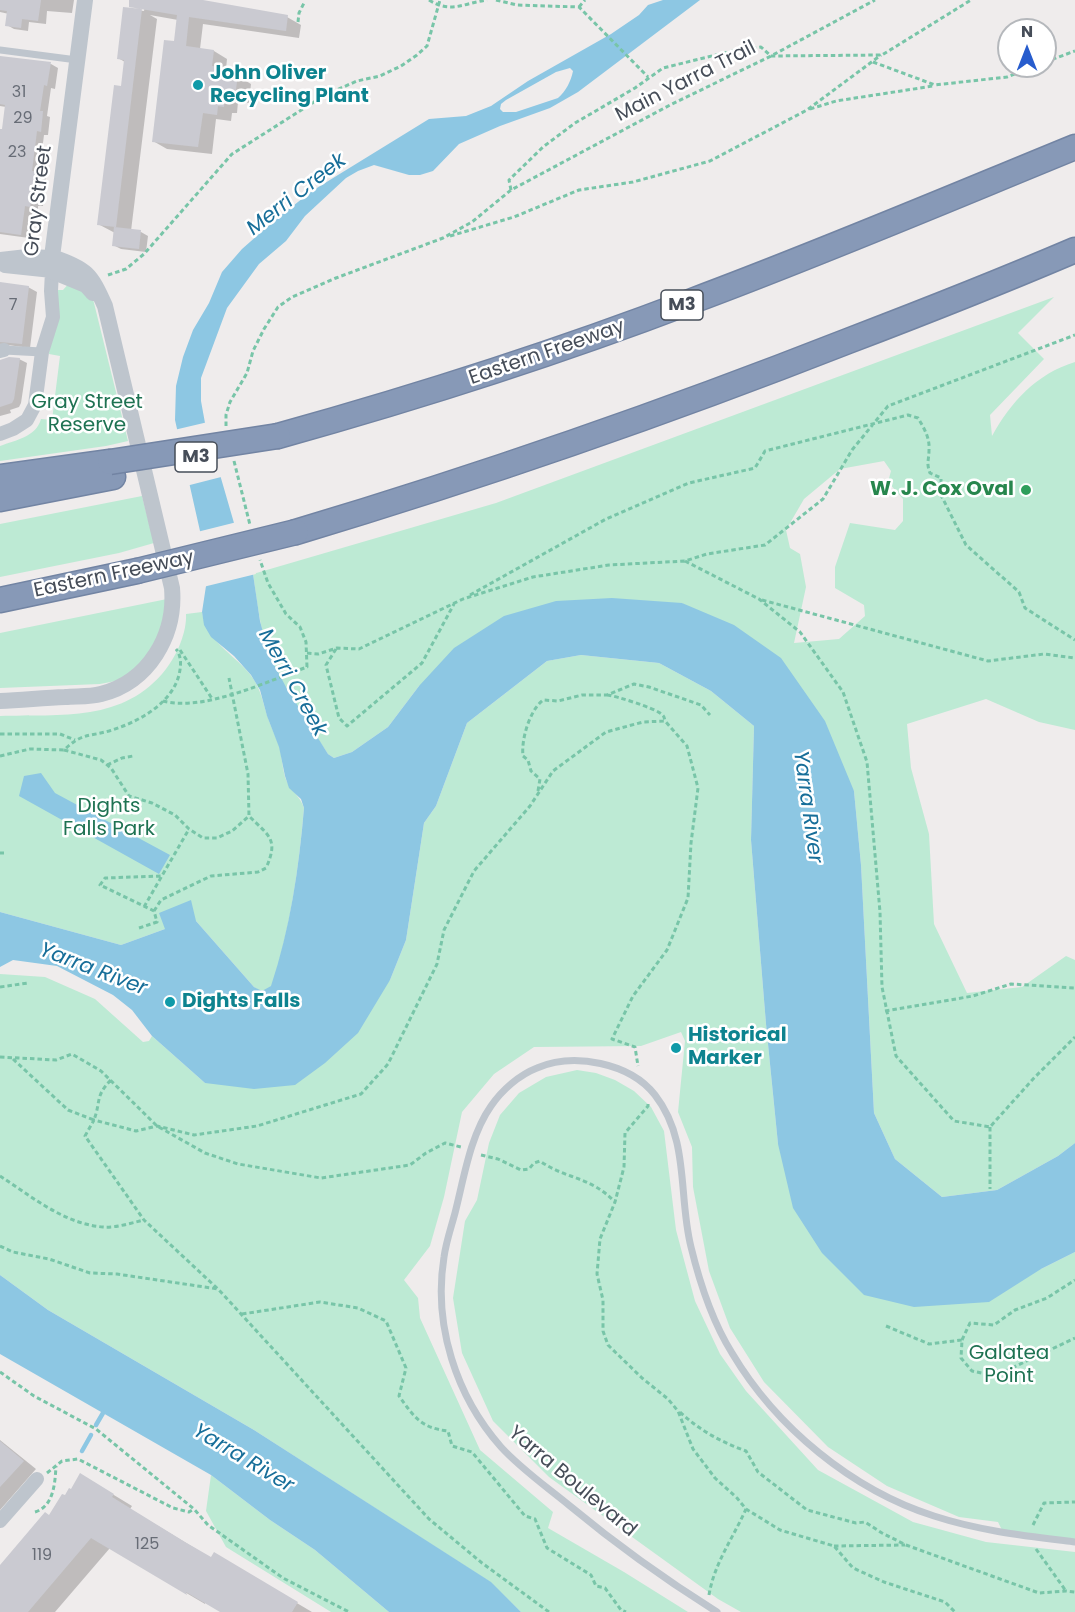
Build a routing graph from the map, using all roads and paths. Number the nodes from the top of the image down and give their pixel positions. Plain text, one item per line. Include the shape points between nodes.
1 (85, 0) edge
2 (429, 0) edge
3 (440, 0) edge
4 (487, 0) edge
5 (496, 0) edge
6 (585, 0) edge
7 (874, 0) edge
8 (971, 0) edge
9 (305, 1) edge
10 (438, 6) junction
11 (579, 7) junction
12 (298, 22) dead end
13 (0, 50) edge
14 (1075, 51) edge
15 (882, 55) junction
16 (771, 56) junction
17 (1057, 58) edge
18 (77, 60) junction
19 (872, 62) junction
20 (648, 77) junction
21 (999, 78) edge
22 (935, 86) junction
23 (807, 110) junction
24 (1075, 147) edge
25 (511, 190) junction
26 (443, 238) junction
27 (1075, 250) edge
28 (0, 261) edge
29 (52, 264) junction
30 (106, 276) dead end
31 (1075, 335) edge
32 (2, 350) edge
33 (42, 352) junction
34 (226, 426) dead end
35 (872, 426) junction
36 (0, 434) edge
37 (234, 460) dead end
38 (111, 470) junction
39 (0, 477) edge
40 (0, 500) edge
41 (251, 529) dead end
42 (258, 551) dead end
43 (685, 561) junction
44 (464, 599) junction
45 (759, 599) junction
46 (0, 600) edge
47 (454, 603) junction
48 (1075, 640) edge
49 (337, 648) junction
50 (307, 653) junction
51 (1075, 658) edge
52 (229, 678) dead end
53 (232, 693) junction
54 (607, 695) junction
55 (213, 700) junction
56 (0, 701) edge
57 (163, 701) junction
58 (710, 715) dead end
59 (665, 721) junction
60 (0, 734) edge
61 (75, 740) junction
62 (64, 750) junction
63 (0, 756) edge
64 (134, 756) dead end
65 (107, 765) junction
66 (537, 795) junction
67 (249, 816) junction
68 (189, 829) junction
69 (162, 876) junction
70 (144, 907) junction
71 (154, 911) junction
72 (139, 928) dead end
73 (28, 982) dead end
74 (0, 987) edge
75 (1075, 988) edge
76 (885, 1011) junction
77 (1075, 1037) edge
78 (0, 1057) edge
79 (13, 1059) junction
80 (641, 1079) junction
81 (111, 1080) junction
82 (94, 1120) junction
83 (157, 1126) junction
84 (990, 1127) junction
85 (472, 1150) junction
86 (0, 1176) edge
87 (990, 1189) dead end
88 (615, 1202) junction
89 (144, 1220) junction
90 (0, 1246) edge
91 (1075, 1280) edge
92 (219, 1290) junction
93 (242, 1314) junction
94 (886, 1326) dead end
95 (1075, 1338) edge
96 (962, 1340) junction
97 (0, 1372) edge
98 (678, 1411) junction
99 (56, 1466) junction
100 (37, 1479) joint
101 (1075, 1502) edge
102 (194, 1509) junction
103 (746, 1509) junction
104 (35, 1512) dead end
105 (0, 1521) edge
106 (1028, 1536) junction
107 (1075, 1542) edge
108 (906, 1545) junction
109 (834, 1546) junction
110 (1066, 1591) junction
111 (1075, 1592) edge
112 (708, 1606) junction
113 (349, 1612) edge
114 (549, 1612) edge
115 (626, 1612) edge
116 (717, 1612) edge
117 (956, 1612) edge

1 - 18 street, Gray Street
2 - 10 path
3 - 10 path
4 - 10 path via 457,8
5 - 11 path via 517,5
6 - 11 path
7 - 16 path, Main Yarra Trail
8 - 15 path
9 - 12 path
10 - 30 path via 427,46 417,55 380,76 325,95 232,154 144,254 126,269
11 - 20 path
13 - 18 lane
14 - 17 path
15 - 16 path
15 - 19 path
16 - 20 path via 761,47 728,52 663,68
16 - 25 path, Main Yarra Trail
18 - 29 street, Gray Street
19 - 22 path
19 - 23 path
20 - 25 path via 543,147 508,180
21 - 22 path
22 - 23 path via 836,100
23 - 26 path via 710,161 633,182 579,190 514,217
24 - 38 highway, Eastern Freeway / M3, bridge via 609,332 454,385 278,436
25 - 26 path via 472,222
26 - 34 path via 326,282 278,307 230,402
27 - 46 highway, Eastern Freeway, bridge via 674,408 517,462 296,532
28 - 29 street via 27,256
29 - 33 street, Gray Street via 53,317
29 - 56 street via 72,264 87,273 105,306 172,588 171,620 156,656 120,687 85,696
31 - 35 path via 888,406
32 - 33 street
33 - 36 street, Gray Street via 35,405 27,420
35 - 43 path via 852,450 823,499 765,545
35 - 44 path via 765,451 756,468 688,483 606,519
35 - 48 path via 908,416 918,418 930,449 926,463 930,473 941,478 941,495 966,545 1018,592 1025,608
37 - 41 path
38 - 39 highway
38 - 40 highway, Eastern Freeway / M3
42 - 50 path via 267,583 286,614 300,627
43 - 44 path via 587,568 533,578
43 - 45 path
44 - 47 path
45 - 51 path via 988,661 1044,654
45 - 76 path via 800,633 843,692 867,762
47 - 49 path via 359,649
47 - 49 path via 422,663 347,726 339,718 326,665
49 - 50 path
50 - 53 path via 307,667
52 - 53 path
53 - 55 path
53 - 67 path via 248,774
54 - 58 path via 634,684 701,705
54 - 59 path via 657,711
54 - 66 path via 543,700 537,704 522,751 531,771 540,779
55 - 57 path via 175,704
55 - 57 path via 177,649 181,667 173,691
57 - 61 path via 132,722
59 - 66 path via 643,722 606,732 554,771
59 - 80 path via 687,746 698,788 688,898 667,950 633,996 612,1039 635,1047
60 - 61 path via 60,734
61 - 62 path
62 - 63 path via 30,749
62 - 65 path
64 - 65 path
65 - 68 path via 129,796 175,815
66 - 83 path via 474,871 444,930 437,964 388,1064 361,1094 257,1126 194,1135
67 - 68 path via 217,838 203,838
67 - 71 path via 272,844 273,853 266,868 211,876 161,900
68 - 69 path
69 - 70 path
69 - 70 path via 105,878 100,885
70 - 71 path
71 - 72 path via 157,922
73 - 74 path
75 - 76 path via 1011,984 973,996
76 - 84 path via 896,1056 946,1113 954,1120
77 - 84 path
78 - 79 path
79 - 81 path via 56,1060 72,1054
79 - 82 path via 68,1110
80 - 85 lane, Yarra Boulevard via 597,1063 558,1062 539,1067 520,1077 493,1102
80 - 88 path via 648,1106 625,1133 624,1167
80 - 106 lane, Yarra Boulevard via 662,1105 676,1135 689,1239 702,1288 729,1350 758,1390 814,1448 859,1482 933,1516 984,1530
81 - 82 path via 99,1095
81 - 83 path
82 - 83 path via 136,1131
82 - 89 path via 86,1136
83 - 85 path via 205,1153 237,1164 321,1178 410,1165 445,1143
84 - 87 path
85 - 88 path via 521,1170 540,1161 596,1186
85 - 112 lane, Yarra Boulevard via 444,1255 441,1295 448,1346 470,1403 492,1436 518,1463 661,1577
86 - 89 path via 81,1223 105,1227
88 - 98 path via 600,1239 598,1256 603,1331 608,1345
89 - 92 path
90 - 92 path via 90,1273
91 - 96 path via 994,1325 970,1323
92 - 93 path
93 - 114 path via 429,1519
93 - 115 path via 320,1302 357,1308 386,1321 406,1368 399,1396 416,1419 432,1429 448,1431 452,1446 472,1452 525,1516 535,1519 547,1548 591,1575 596,1586 605,1588
94 - 96 path via 929,1344
95 - 96 path via 995,1376 972,1371 961,1358
97 - 102 path via 96,1429
98 - 103 path via 693,1449
98 - 108 path via 695,1426 746,1451 758,1472 807,1510 865,1522
99 - 100 path
99 - 102 path via 62,1461 78,1460 173,1508 189,1512
99 - 104 path via 48,1504
100 - 105 street
101 - 106 path via 1044,1503
102 - 113 path via 221,1535 284,1578
103 - 109 path via 780,1530
103 - 112 path via 719,1561
106 - 107 lane, Yarra Boulevard
106 - 110 path
108 - 109 path
108 - 110 path via 1039,1593
109 - 117 path via 853,1568 945,1602
110 - 111 path
112 - 116 lane, Yarra Boulevard

